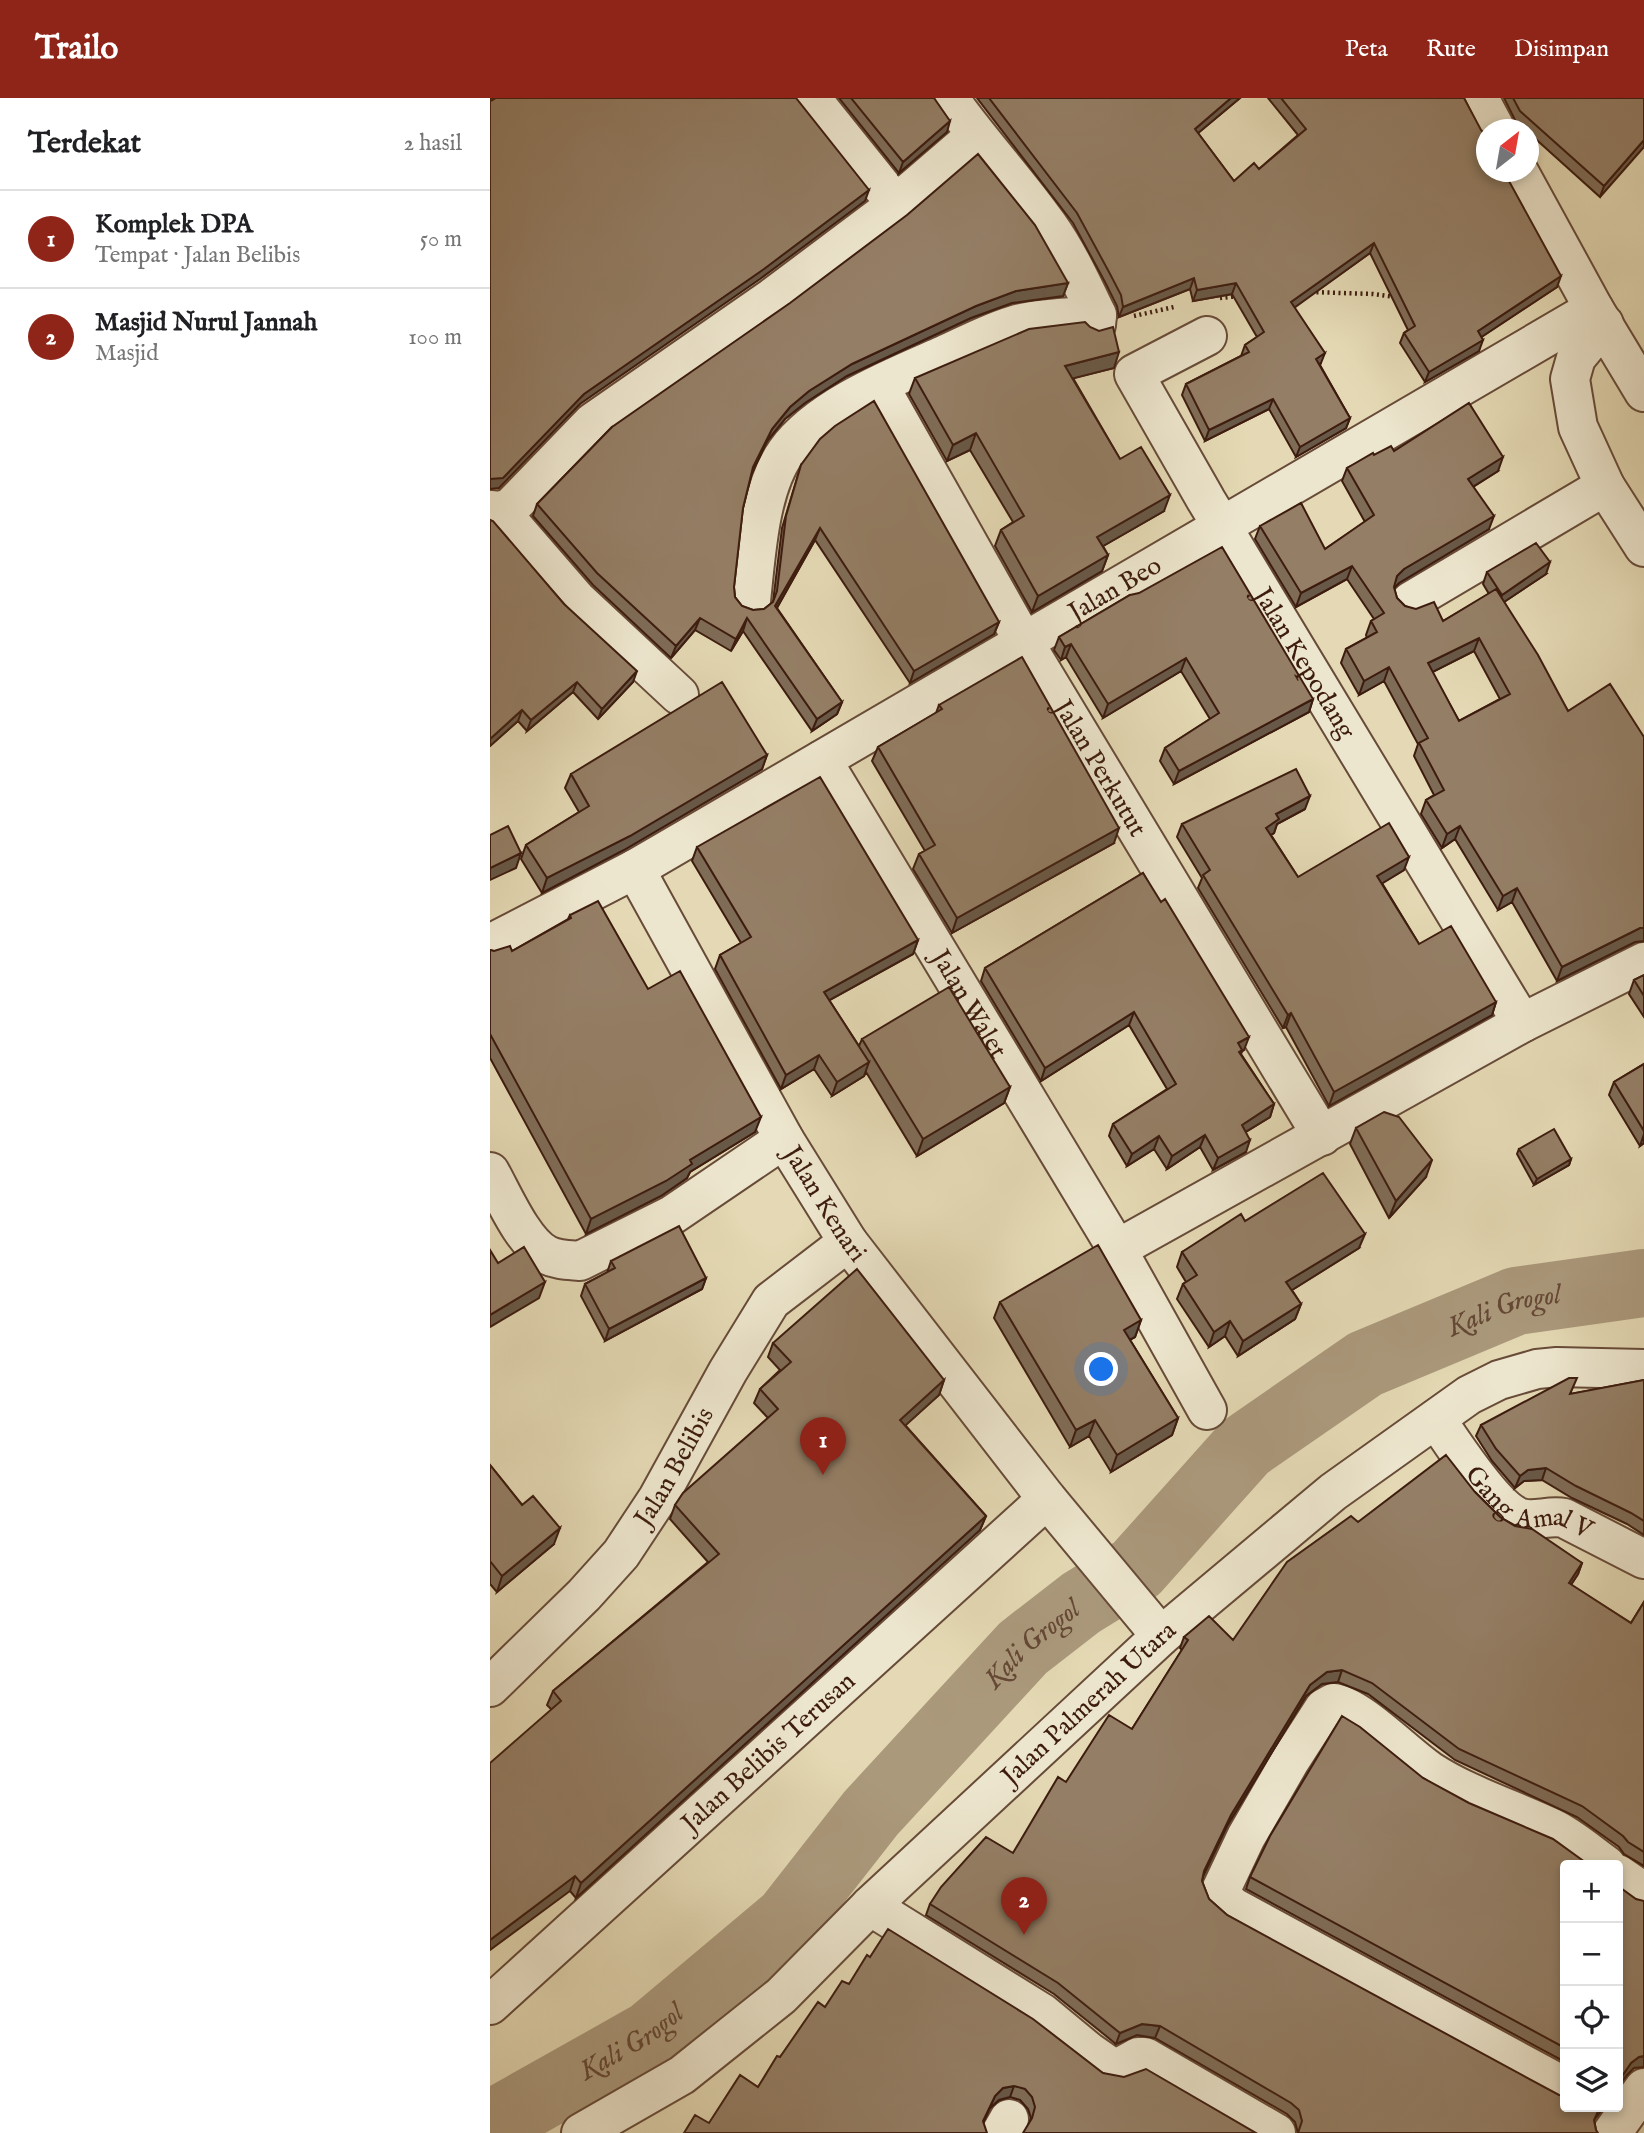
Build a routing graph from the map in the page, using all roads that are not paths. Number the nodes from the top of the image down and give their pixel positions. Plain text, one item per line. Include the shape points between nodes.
1 (811, 98) edge
2 (949, 98) edge
3 (1479, 98) edge
4 (1490, 119) edge
5 (975, 136) junction
6 (1525, 182) edge
7 (896, 204) junction
8 (1599, 316) junction
9 (1208, 317) road end
10 (1644, 392) edge
11 (885, 396) dead end
12 (1605, 486) junction
13 (495, 510) edge
14 (1222, 526) junction
15 (1644, 547) edge
16 (751, 601) dead end
17 (1411, 601) dead end
18 (1024, 642) junction
19 (680, 695) dead end
20 (822, 760) junction
21 (635, 869) junction
22 (490, 944) edge
23 (1644, 962) edge
24 (1522, 1023) junction
25 (1322, 1136) junction
26 (784, 1139) junction
27 (490, 1172) edge
28 (848, 1242) junction
29 (1117, 1250) junction
30 (1644, 1369) edge
31 (1207, 1410) dead end
32 (1436, 1419) junction
33 (1047, 1499) junction
34 (1644, 1559) edge
35 (1161, 1636) junction
36 (490, 1687) edge
37 (1599, 1860) edge
38 (1623, 1877) edge
39 (1644, 1892) edge
40 (870, 1906) junction
41 (490, 2006) edge
42 (1560, 2084) edge
43 (1644, 2088) edge
44 (1611, 2120) edge
45 (581, 2133) edge
46 (1276, 2133) edge

1 - 7 street
2 - 5 street
3 - 4 street
5 - 7 street
5 - 16 street via 1049,226 1097,320 1019,323 996,331 886,381 817,420 786,452 774,477 760,525
6 - 8 street
7 - 13 street via 773,297 593,422 511,507
8 - 10 street
8 - 12 street via 1570,379 1578,427
8 - 14 street, Jalan Beo
9 - 14 street, Jalan Kepodang via 1134,374
11 - 18 street, Jalan Perkutut
12 - 15 street
12 - 17 street
13 - 19 street via 577,600
14 - 18 street, Jalan Beo
14 - 24 street, Jalan Kepodang
18 - 20 street, Jalan Beo
18 - 25 street, Jalan Perkutut
20 - 21 street, Jalan Beo
20 - 29 street, Jalan Walet
21 - 22 street
21 - 26 street, Jalan Kenari
23 - 24 street
24 - 25 street
25 - 29 street
26 - 27 street via 672,1215 580,1261 545,1254 525,1234
26 - 28 street, Jalan Kenari
28 - 33 street, Jalan Kenari
28 - 36 street, Jalan Belibis via 771,1301 621,1554
29 - 31 street
30 - 32 street, Jalan Palmerah Utara via 1537,1369 1499,1380
32 - 34 street, Gang Amal V via 1507,1510 1533,1520 1564,1518
32 - 35 street, Jalan Palmerah Utara via 1333,1492
33 - 35 street, Jalan Kenari
33 - 41 street, Jalan Belibis Terusan
35 - 40 street, Jalan Palmerah Utara
37 - 42 street via 1555,1829 1430,1771 1361,1717 1333,1703 1324,1708 1290,1761 1220,1892 1233,1906
38 - 39 street
40 - 45 street, Jalan Palmerah Utara via 781,1996 682,2075
40 - 46 street via 1042,2013 1111,2067 1145,2057
43 - 44 street

